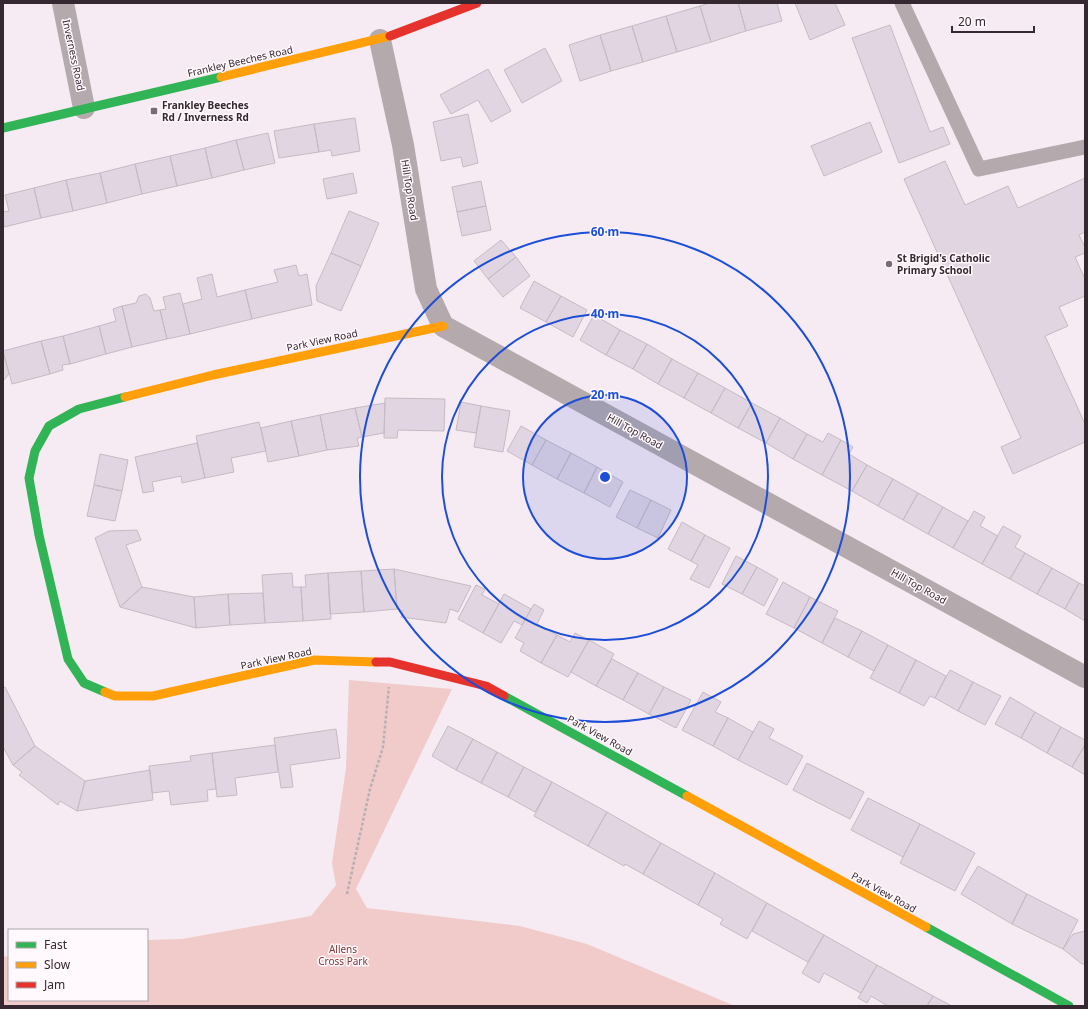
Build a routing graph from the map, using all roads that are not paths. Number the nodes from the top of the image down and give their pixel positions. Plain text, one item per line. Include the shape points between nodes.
1 (63, 3) edge
2 (477, 3) edge
3 (902, 3) edge
4 (380, 40) junction
5 (84, 108) junction
6 (3, 128) edge
7 (1085, 146) edge
8 (443, 326) junction
9 (1085, 677) edge
10 (1069, 1006) edge

1 - 5 street, Inverness Road
2 - 4 street, Frankley Beeches Road
3 - 7 lane via 979,169
4 - 5 street, Frankley Beeches Road
4 - 8 street, Hill Top Road via 403,145 426,289
5 - 6 street, Frankley Beeches Road
8 - 9 street, Hill Top Road
8 - 10 street, Park View Road via 213,375 79,409 50,426 35,451 30,478 68,659 84,683 115,696 153,696 314,660 390,662 486,686

